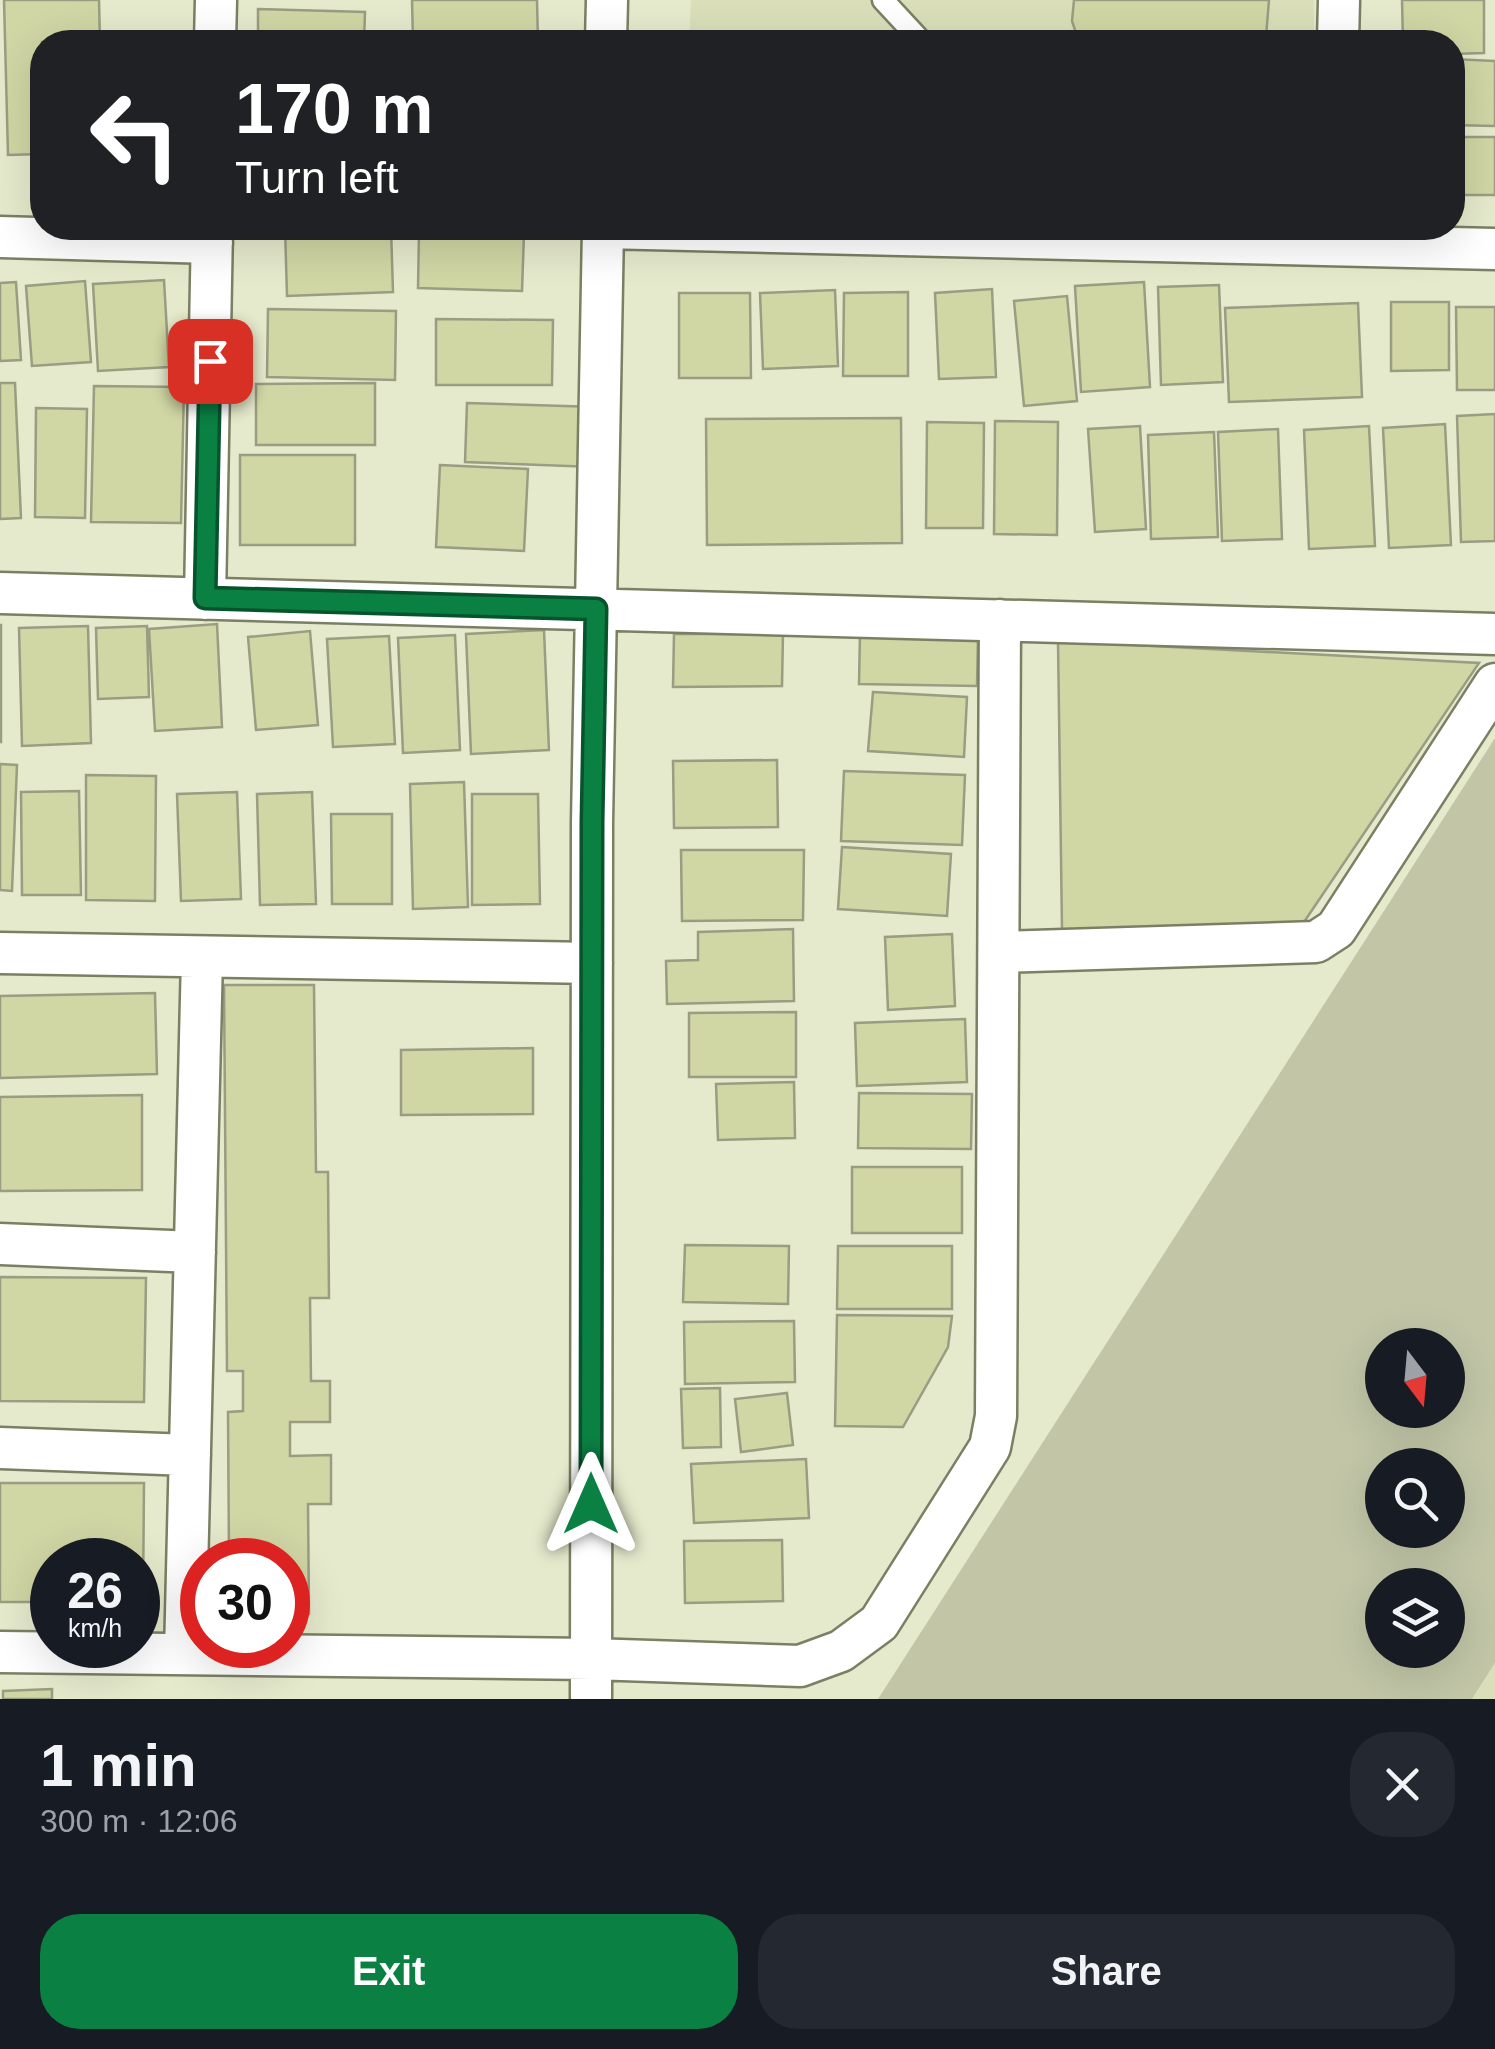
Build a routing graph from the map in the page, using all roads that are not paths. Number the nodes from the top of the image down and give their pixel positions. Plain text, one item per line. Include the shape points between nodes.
1 (216, 0) edge
2 (607, 0) edge
3 (883, 0) edge
4 (1338, 0) edge
5 (215, 30) edge
6 (606, 30) edge
7 (911, 30) edge
8 (1338, 30) edge
9 (0, 237) edge
10 (30, 237) edge
11 (212, 240) edge
12 (603, 240) edge
13 (1389, 240) edge
14 (1495, 248) edge
15 (0, 593) edge
16 (205, 598) junction
17 (596, 609) junction
18 (1000, 620) junction
19 (1495, 634) edge
20 (1495, 684) edge
21 (999, 952) junction
22 (0, 953) edge
23 (202, 956) junction
24 (592, 963) junction
25 (0, 1244) edge
26 (195, 1252) junction
27 (0, 1448) edge
28 (190, 1454) junction
29 (188, 1538) edge
30 (0, 1652) edge
31 (180, 1654) edge
32 (310, 1662) edge
33 (591, 1679) edge

1 - 5 street
2 - 6 street
3 - 7 lane
4 - 8 street
9 - 10 street
11 - 16 street
12 - 17 street
13 - 14 street
15 - 16 street
16 - 17 street
17 - 18 street
17 - 24 street
18 - 19 street
18 - 21 street
20 - 21 street via 1328,938
21 - 33 street via 997,1378 990,1447 879,1622 841,1650 800,1666
22 - 23 street
23 - 24 street
23 - 26 street
24 - 33 street
25 - 26 street
26 - 28 street
27 - 28 street
28 - 29 street
30 - 31 street
32 - 33 street

